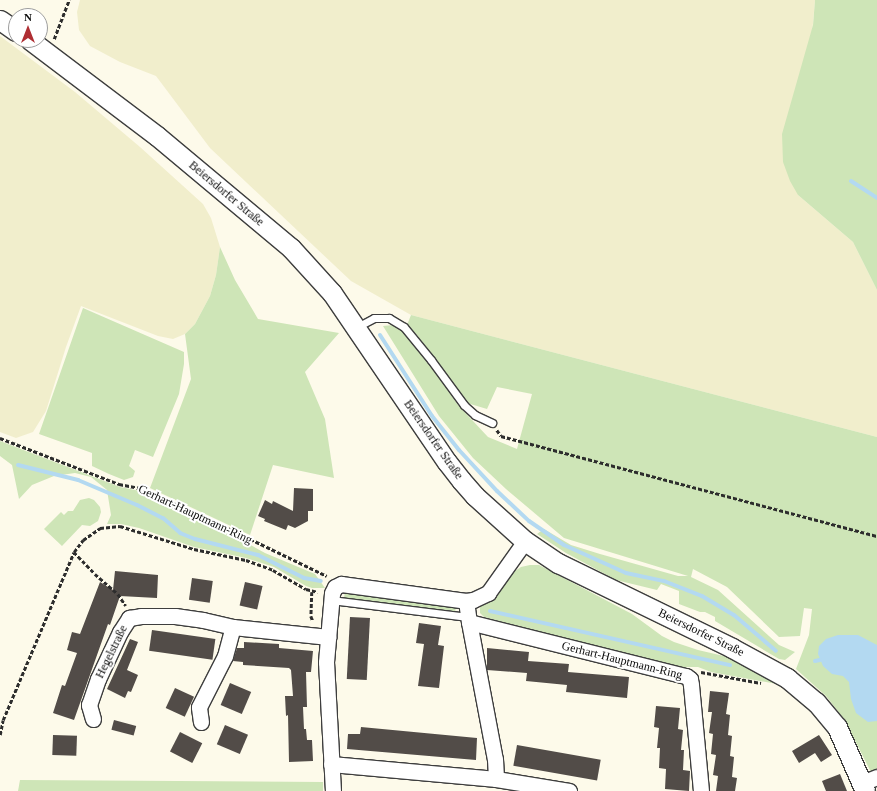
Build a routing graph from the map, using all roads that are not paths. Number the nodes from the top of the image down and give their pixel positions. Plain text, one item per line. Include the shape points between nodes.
1 (42, 48) edge
2 (356, 327) junction
3 (492, 423) road end
4 (525, 542) junction
5 (335, 592) junction
6 (466, 601) junction
7 (468, 619) junction
8 (233, 627) junction
9 (322, 637) junction
10 (93, 718) dead end
11 (201, 722) dead end
12 (331, 764) junction
13 (496, 779) junction
14 (868, 784) edge
15 (333, 791) edge
16 (569, 791) edge
17 (701, 791) edge

1 - 2 street, Beiersdorfer Straße via 158,136 291,248 332,293
2 - 3 lane via 374,318 389,318 404,327 464,405 475,415
2 - 4 street, Beiersdorfer Straße via 447,462 475,496
4 - 6 street via 488,593
4 - 14 street, Beiersdorfer Straße via 558,563 732,648 787,678 816,702 836,727
5 - 6 street
5 - 7 lane
5 - 9 street
6 - 7 street
7 - 13 street via 495,760
7 - 17 street, Gerhart-Hauptmann-Ring via 690,678
8 - 9 street, Hegelstraße
8 - 10 street, Hegelstraße via 175,616 129,618 98,678 89,705
8 - 11 street via 225,656 199,707
9 - 12 street via 326,662
12 - 13 street
12 - 15 street
13 - 16 street

